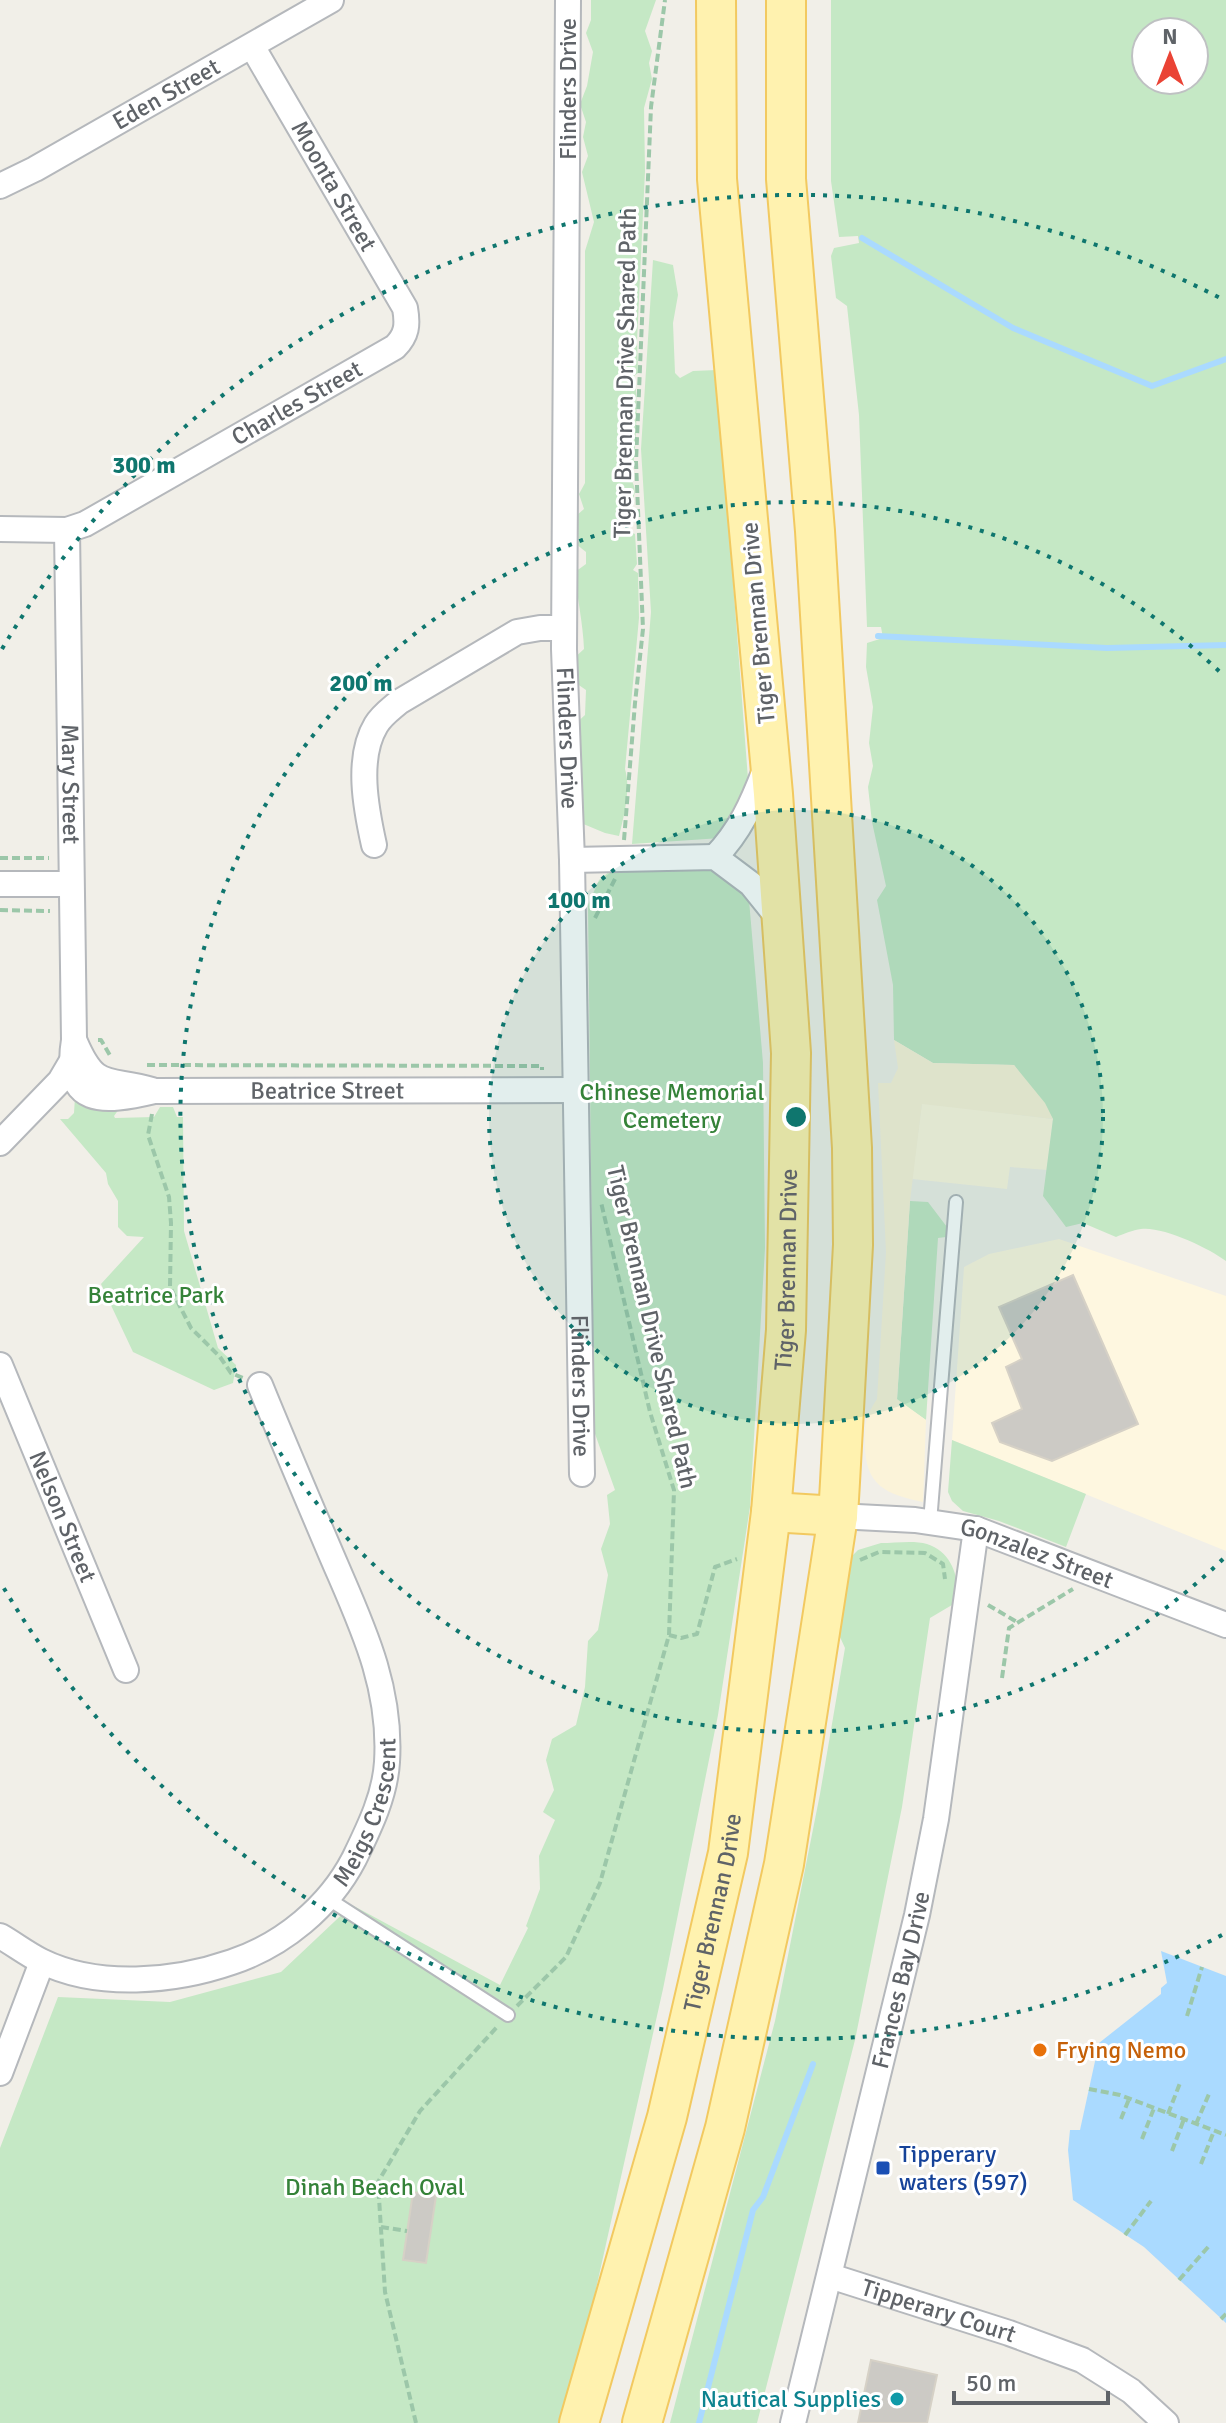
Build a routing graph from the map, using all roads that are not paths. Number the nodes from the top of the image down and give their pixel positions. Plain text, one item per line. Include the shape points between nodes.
1 (331, 0) edge
2 (568, 0) edge
3 (716, 0) edge
4 (786, 0) edge
5 (252, 46) junction
6 (0, 186) edge
7 (407, 328) joint
8 (0, 529) edge
9 (67, 530) junction
10 (564, 628) junction
11 (770, 757) junction
12 (374, 845) dead end
13 (715, 857) junction
14 (572, 860) junction
15 (0, 884) edge
16 (71, 884) junction
17 (781, 921) junction
18 (79, 1069) junction
19 (575, 1090) junction
20 (0, 1143) edge
21 (956, 1202) dead end
22 (0, 1365) edge
23 (260, 1385) road end
24 (582, 1474) dead end
25 (771, 1512) junction
26 (838, 1516) junction
27 (930, 1522) junction
28 (976, 1529) junction
29 (1226, 1625) edge
30 (126, 1670) dead end
31 (327, 1898) junction
32 (0, 1936) edge
33 (42, 1962) junction
34 (508, 2015) road end
35 (0, 2073) edge
36 (830, 2276) junction
37 (671, 2316) junction
38 (579, 2423) edge
39 (631, 2423) edge
40 (642, 2423) edge
41 (793, 2423) edge
42 (1166, 2423) edge

1 - 5 street, Eden Street
2 - 10 street, Flinders Drive
3 - 11 main road, Tiger Brennan Drive via 717,179
4 - 26 main road via 786,179 815,531 852,1148 853,1245
5 - 6 street, Eden Street
5 - 7 street, Moonta Street via 405,308
7 - 9 street, Charles Street via 395,347
8 - 9 street, Charles Street
9 - 16 street, Mary Street
10 - 12 street via 517,632 385,714 371,736 365,767
10 - 14 street, Flinders Drive
11 - 13 street via 751,809
11 - 17 main road, Tiger Brennan Drive
13 - 14 street
13 - 17 street via 751,884
14 - 19 street, Flinders Drive
15 - 16 street
16 - 18 street, Mary Street
17 - 25 main road, Tiger Brennan Drive via 791,1053 789,1211 786,1330
18 - 19 street, Beatrice Street via 154,1091
18 - 20 street
19 - 24 street, Flinders Drive
21 - 27 lane
22 - 30 street, Nelson Street
23 - 31 street, Meigs Crescent via 374,1657 386,1712 387,1764 378,1804 348,1870
25 - 26 main road
25 - 38 main road, Tiger Brennan Drive via 728,1853 667,2117
26 - 27 street, Gonzalez Street
26 - 37 main road via 784,1864 725,2128
27 - 28 street, Gonzalez Street
28 - 29 street, Gonzalez Street
28 - 36 street, Frances Bay Drive via 936,1819
31 - 33 street, Meigs Crescent via 305,1920 253,1955 192,1974 110,1979
31 - 34 lane
32 - 33 street, Meigs Crescent
33 - 35 street
36 - 41 street, Frances Bay Drive
36 - 42 street, Tipperary Court via 1082,2360 1131,2391
37 - 39 main road via 651,2344
37 - 40 main road

